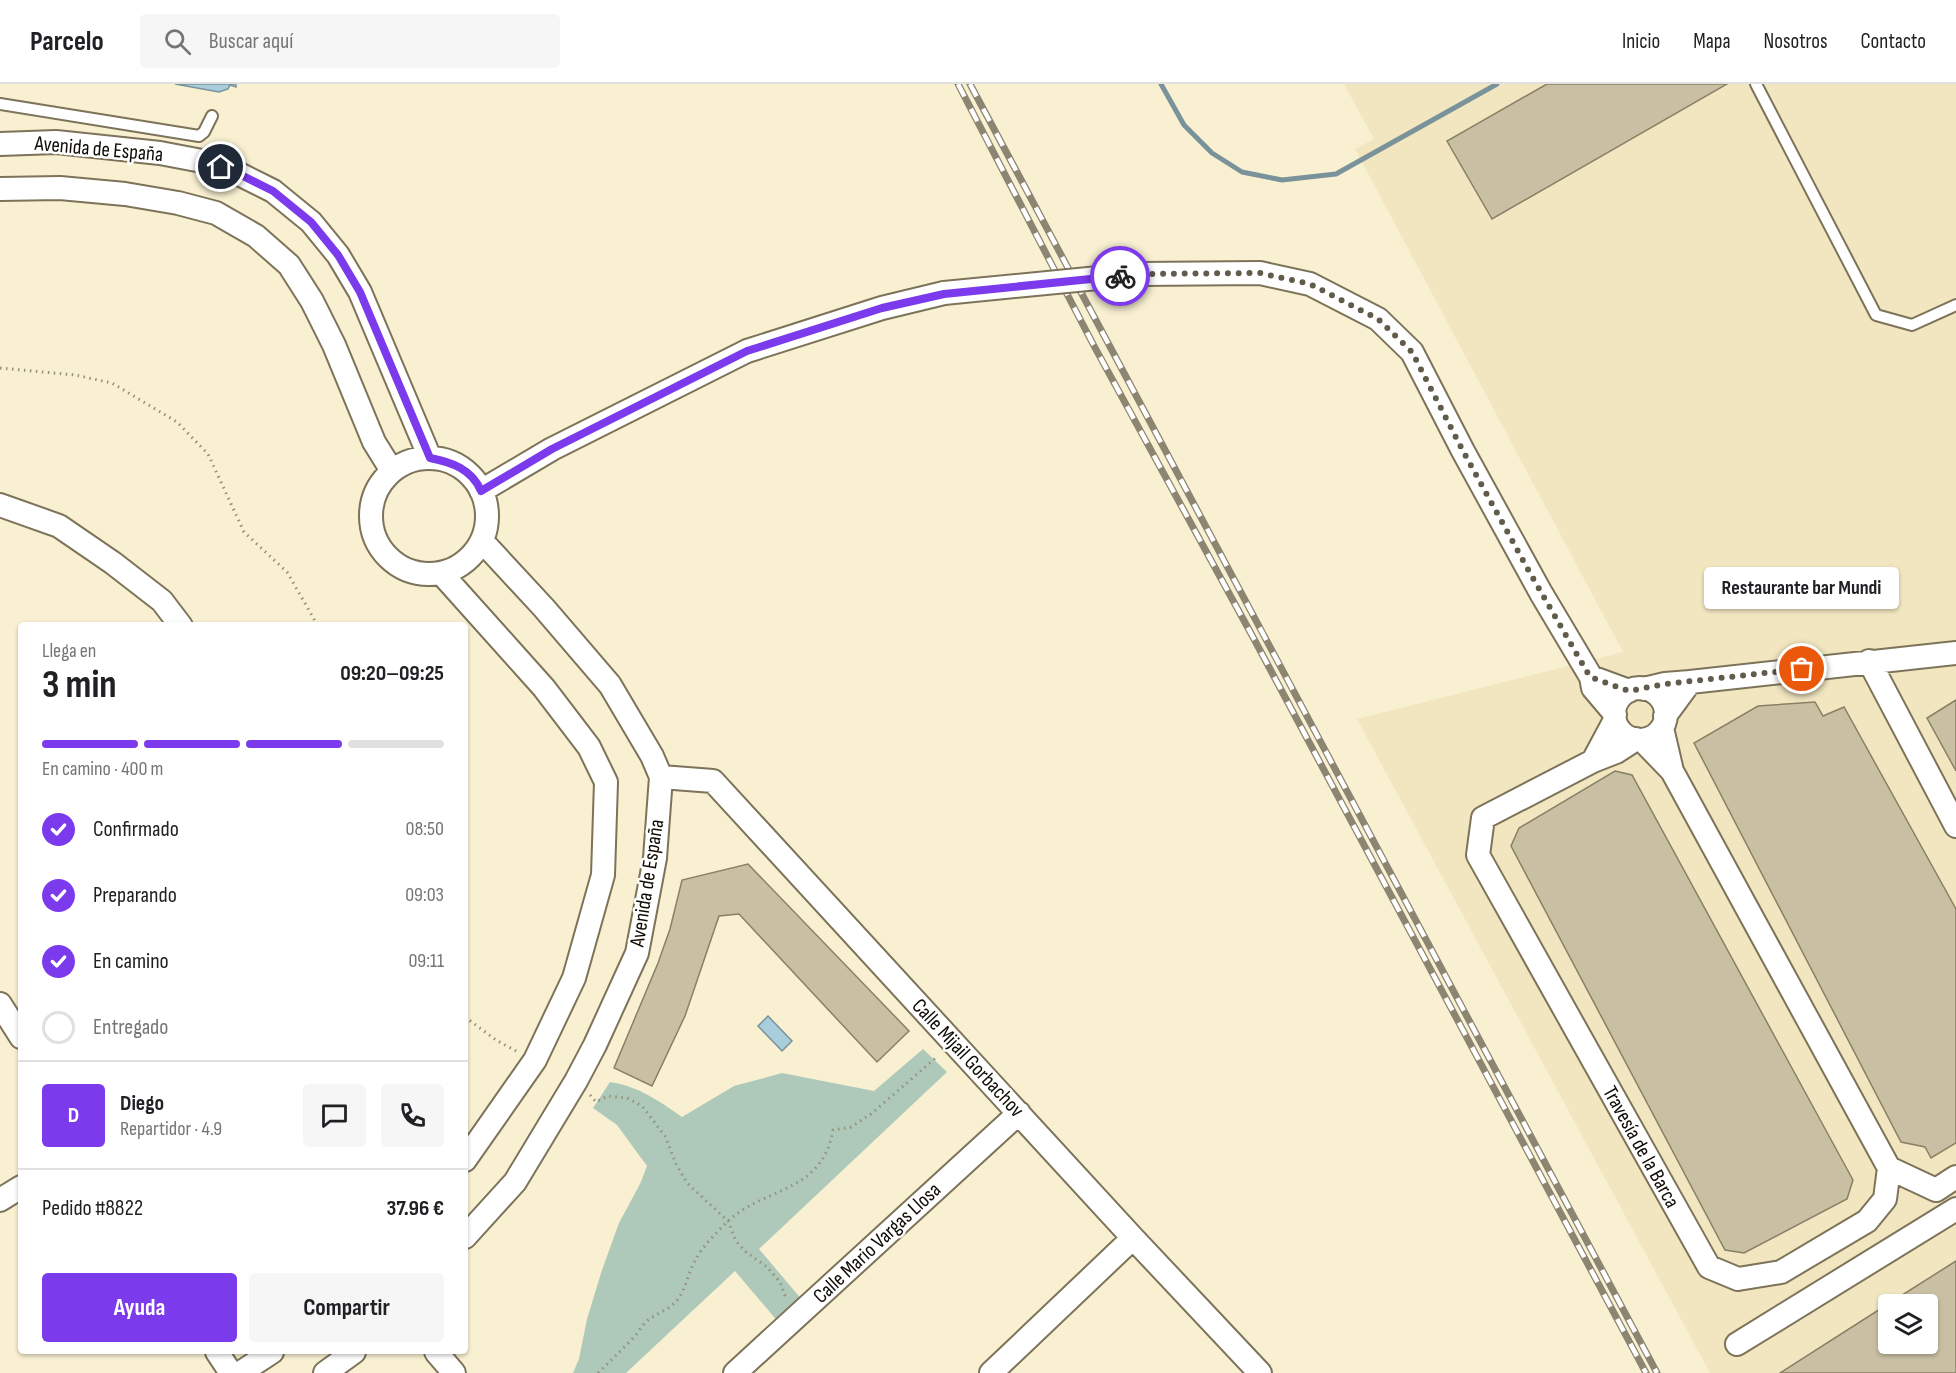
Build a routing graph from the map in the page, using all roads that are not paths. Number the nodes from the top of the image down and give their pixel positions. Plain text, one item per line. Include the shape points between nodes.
1 (1756, 84) edge
2 (0, 104) edge
3 (212, 116) dead end
4 (0, 144) edge
5 (0, 189) edge
6 (1956, 304) edge
7 (430, 458) junction
8 (392, 471) junction
9 (481, 491) junction
10 (0, 505) edge
11 (482, 541) junction
12 (441, 573) junction
13 (178, 622) edge
14 (1956, 652) edge
15 (1869, 661) junction
16 (1590, 677) junction
17 (1690, 682) junction
18 (1636, 690) junction
19 (1615, 717) junction
20 (1664, 722) junction
21 (1639, 740) junction
22 (1593, 761) junction
23 (1672, 771) junction
24 (661, 777) junction
25 (1956, 826) edge
26 (0, 1004) edge
27 (18, 1032) edge
28 (1019, 1113) junction
29 (468, 1156) edge
30 (1888, 1168) junction
31 (1956, 1177) edge
32 (18, 1189) edge
33 (0, 1200) edge
34 (1956, 1209) edge
35 (468, 1234) edge
36 (1133, 1238) junction
37 (1737, 1344) dead end
38 (218, 1354) edge
39 (269, 1354) edge
40 (351, 1354) edge
41 (438, 1354) edge
42 (231, 1373) edge
43 (240, 1373) edge
44 (325, 1373) edge
45 (454, 1373) edge
46 (735, 1373) edge
47 (991, 1373) edge
48 (1260, 1373) edge

1 - 6 lane via 1876,315 1912,325
2 - 3 lane via 199,136
4 - 7 street, Avenida de España via 56,142 159,153 202,161 273,191 311,222 338,255 360,292
5 - 8 street, Avenida de España via 60,188 177,203 216,213 256,236 289,265 312,301 374,442
7 - 8 street via 416,459
7 - 9 street via 449,461 466,471
8 - 12 street via 379,486 372,504 371,524 376,542 388,558 404,569 422,574
9 - 11 street via 487,522
9 - 16 street, bridge via 552,449 747,351 882,308 944,294 1139,274 1260,273 1310,284 1378,319 1412,352
10 - 13 street via 59,526 162,601
11 - 12 street via 458,567
11 - 24 street, Avenida de España via 610,685
12 - 29 street via 544,688 589,747 606,782 603,875 574,978 535,1060
14 - 15 street
15 - 17 street
15 - 25 street
16 - 18 street
16 - 19 street via 1593,688
17 - 18 street
17 - 20 street
18 - 19 street via 1622,696
18 - 20 street via 1659,696
19 - 21 street via 1623,734
19 - 22 street
20 - 21 street via 1656,734
20 - 23 street
21 - 22 street
21 - 23 street
22 - 30 street, Travesía de la Barca via 1483,818 1478,855 1709,1268 1738,1279 1781,1272 1867,1221 1885,1200
23 - 30 street
24 - 28 street, Calle Mijail Gorbachov via 713,781
24 - 35 street, Avenida de España via 655,858 637,953 576,1081 515,1182
26 - 27 street
28 - 36 street, Calle Mijail Gorbachov
28 - 46 street, Calle Mario Vargas Llosa
30 - 31 street via 1936,1190
32 - 33 street
34 - 37 street
36 - 47 street
36 - 48 street, Calle Mijail Gorbachov
38 - 42 street
39 - 43 street
40 - 44 street
41 - 45 street

